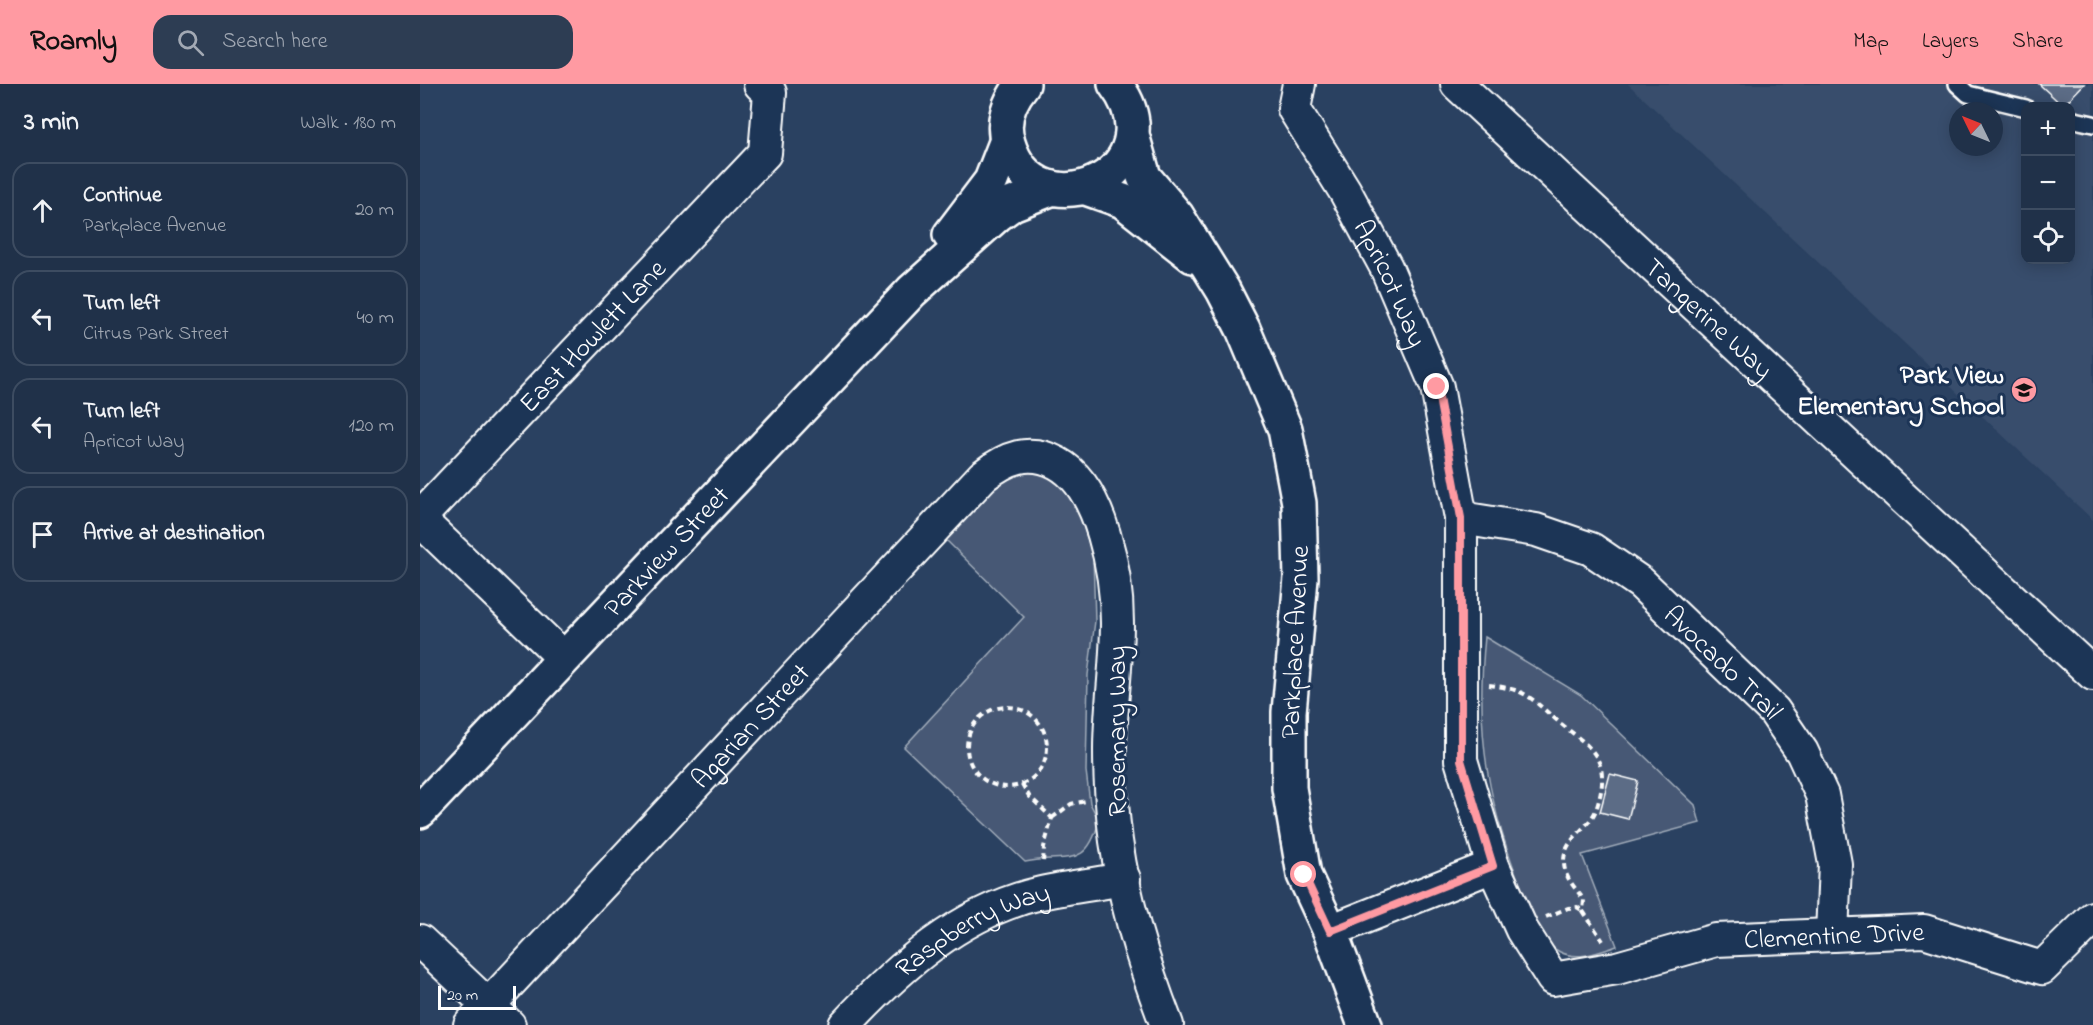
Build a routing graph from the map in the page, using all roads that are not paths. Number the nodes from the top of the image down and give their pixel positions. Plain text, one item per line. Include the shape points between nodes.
1 (760, 84) edge
2 (992, 84) edge
3 (1023, 84) edge
4 (1115, 84) edge
5 (1299, 84) edge
6 (1457, 84) edge
7 (1957, 84) edge
8 (2021, 107) edge
9 (1132, 111) edge
10 (2075, 120) edge
11 (2093, 124) edge
12 (1006, 133) junction
13 (1053, 188) junction
14 (1086, 188) junction
15 (1206, 266) junction
16 (912, 291) junction
17 (1043, 456) joint
18 (420, 518) edge
19 (1461, 518) junction
20 (564, 658) junction
21 (2093, 674) edge
22 (420, 811) edge
23 (1493, 866) junction
24 (1124, 879) junction
25 (2093, 918) edge
26 (1330, 931) junction
27 (1832, 935) junction
28 (420, 941) edge
29 (1553, 979) joint
30 (489, 1018) edge
31 (845, 1025) edge
32 (1167, 1025) edge
33 (1365, 1025) edge

1 - 18 street, East Howlett Lane via 770,93 765,153
2 - 12 street
3 - 12 street via 1008,109
4 - 9 street, Parkplace Avenue
5 - 19 street, Apricot Way via 1294,109 1386,267 1437,387
6 - 21 street, Tangerine Way
7 - 8 lane via 1968,94
9 - 14 street via 1127,153 1103,181
9 - 15 street, Parkplace Avenue via 1144,177 1177,216
10 - 11 lane
12 - 13 street via 1012,157 1023,171 1036,182
12 - 16 street via 998,166 980,199 958,222
13 - 14 street
13 - 16 street via 997,214
14 - 15 street, Parkplace Avenue via 1123,201
15 - 26 street, Parkplace Avenue via 1243,329 1285,429 1299,503 1301,578 1289,712 1289,788 1304,875
16 - 20 street, Parkview Street
17 - 24 street, Rosemary Way via 1079,481 1104,533 1117,620 1110,750 1116,840
17 - 30 street, Agarian Street via 1023,455 1001,462 983,476
18 - 20 street
19 - 23 street, Apricot Way via 1461,760
19 - 27 street, Avocado Trail via 1536,530 1591,549 1641,583 1774,711 1802,752 1822,795 1835,864
20 - 22 street, Parkview Street
23 - 26 street
23 - 29 street, Apricot Way via 1522,930
24 - 31 street, Raspberry Way via 1041,893 985,913 942,936 905,964
24 - 32 street, Rosemary Way via 1132,919
25 - 27 street, Clementine Drive via 2042,968 1924,931
26 - 33 street, Parkplace Avenue
27 - 29 street, Clementine Drive via 1716,940 1617,968
28 - 30 street

